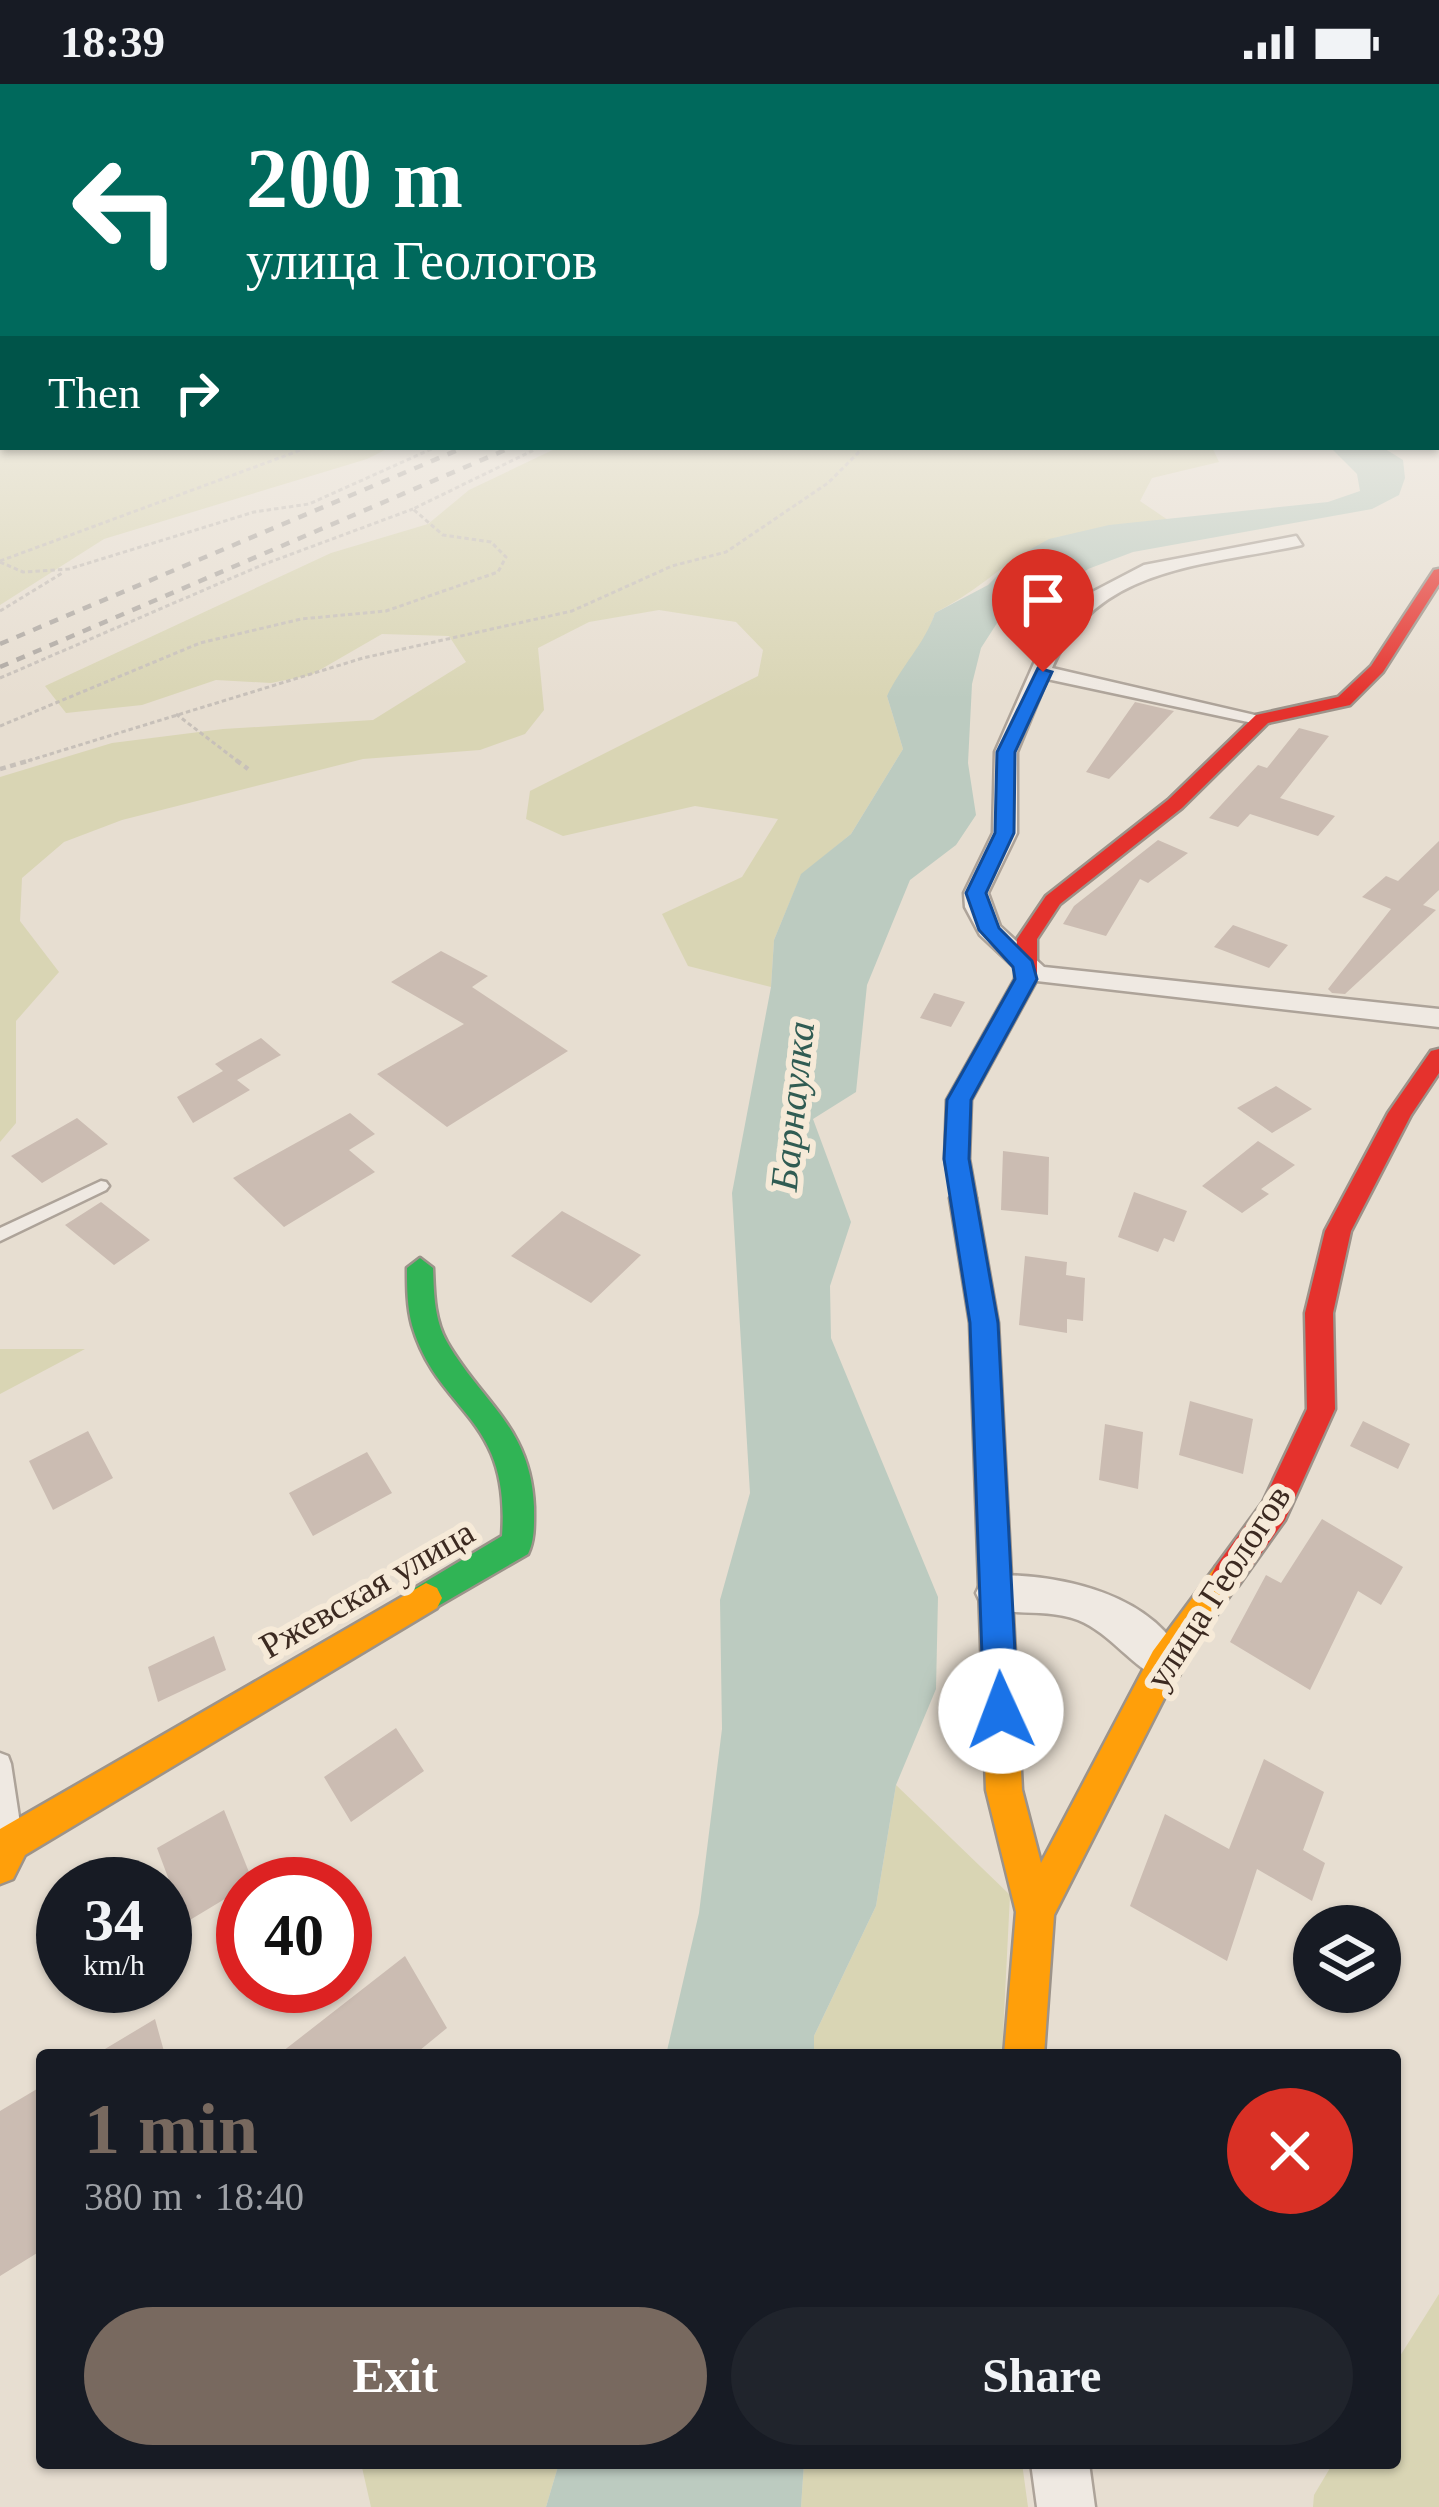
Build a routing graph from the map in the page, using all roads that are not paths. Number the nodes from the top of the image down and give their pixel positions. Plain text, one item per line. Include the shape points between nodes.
1 (1295, 542) dead end
2 (1439, 573) edge
3 (1043, 672) junction
4 (1262, 719) junction
5 (1024, 965) junction
6 (1439, 1018) edge
7 (1439, 1056) edge
8 (101, 1186) dead end
9 (0, 1235) edge
10 (420, 1268) dead end
11 (996, 1593) junction
12 (1166, 1662) junction
13 (0, 1764) edge
14 (6, 1854) edge
15 (1035, 1912) junction
16 (1024, 2049) edge
17 (1061, 2469) edge
18 (1066, 2507) edge

1 - 3 street via 1198,557 1108,586 1062,629
2 - 4 street via 1386,656 1344,701
3 - 4 street
3 - 5 street via 1006,752 1005,833 976,893 989,930
4 - 5 street, улица Геологов via 1175,804 1052,899 1027,939
5 - 6 street via 1056,978
5 - 11 street, улица Геологов via 1026,979 959,1100 958,1119 957,1159 984,1323
7 - 12 street, улица Геологов via 1338,1231 1319,1313 1321,1408 1274,1511
8 - 9 lane
10 - 14 street, Ржевская улица via 415,1305 426,1340 501,1437 521,1500 517,1544
11 - 12 street via 1048,1592 1096,1606
11 - 15 street, улица Геологов via 1004,1790
12 - 15 street, улица Геологов
13 - 14 lane
15 - 16 street, улица Геологов
17 - 18 street

